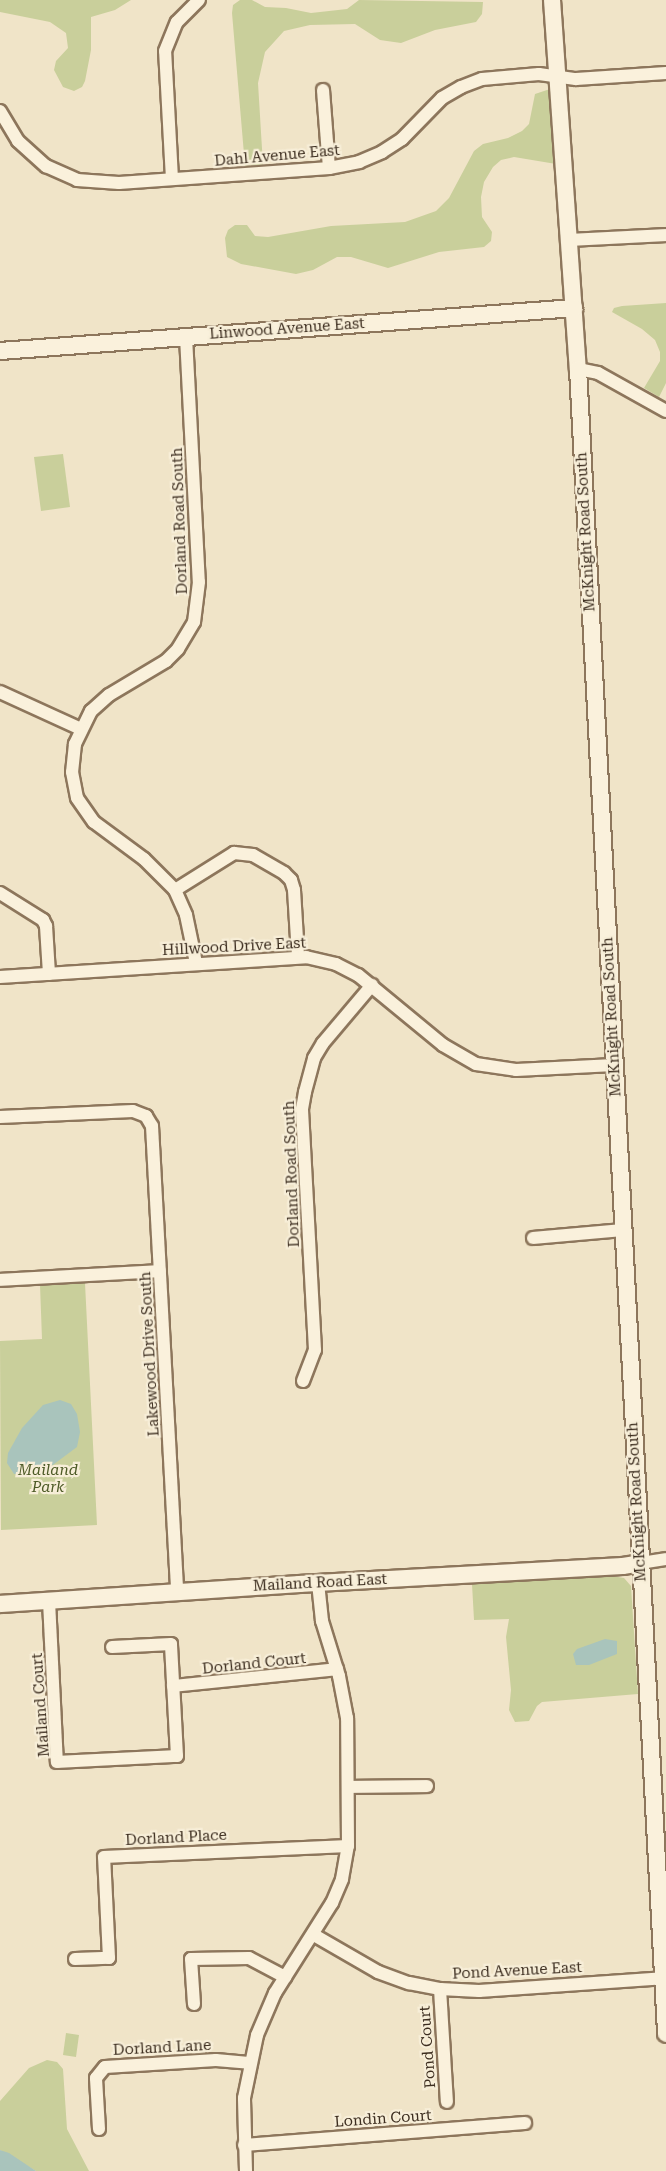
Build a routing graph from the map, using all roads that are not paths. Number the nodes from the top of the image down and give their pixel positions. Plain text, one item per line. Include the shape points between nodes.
1 (199, 0) edge
2 (552, 0) edge
3 (666, 73) edge
4 (558, 76) junction
5 (323, 90) dead end
6 (0, 111) edge
7 (329, 168) junction
8 (172, 179) junction
9 (666, 235) edge
10 (570, 240) junction
11 (574, 308) junction
12 (186, 337) junction
13 (0, 351) edge
14 (578, 369) junction
15 (666, 411) edge
16 (0, 692) edge
17 (81, 729) junction
18 (175, 890) junction
19 (0, 893) edge
20 (298, 956) junction
21 (196, 963) junction
22 (49, 974) junction
23 (0, 977) edge
24 (372, 985) junction
25 (614, 1065) junction
26 (0, 1117) edge
27 (623, 1230) junction
28 (533, 1239) dead end
29 (160, 1271) junction
30 (0, 1280) edge
31 (303, 1381) dead end
32 (666, 1559) edge
33 (641, 1563) junction
34 (318, 1582) junction
35 (177, 1591) junction
36 (50, 1601) junction
37 (0, 1605) edge
38 (112, 1647) dead end
39 (337, 1669) junction
40 (173, 1686) junction
41 (427, 1786) dead end
42 (349, 1787) junction
43 (348, 1846) junction
44 (314, 1935) junction
45 (75, 1959) dead end
46 (285, 1977) junction
47 (663, 1978) junction
48 (440, 1989) junction
49 (194, 2004) dead end
50 (666, 2034) edge
51 (249, 2063) junction
52 (447, 2102) dead end
53 (525, 2123) dead end
54 (99, 2129) dead end
55 (244, 2145) junction
56 (246, 2171) edge

1 - 8 street via 177,22 165,51
2 - 4 street, McKnight Road South
3 - 4 street, Dahl Avenue East via 576,79
4 - 7 street, Dahl Avenue East via 497,77 467,84 442,98 388,148 359,162
4 - 10 street, McKnight Road South
5 - 7 street
6 - 8 street, Dahl Avenue East via 27,152 64,175 105,184
7 - 8 street, Dahl Avenue East
9 - 10 street
10 - 11 street, McKnight Road South
11 - 12 street, Linwood Avenue East
11 - 14 street, McKnight Road South
12 - 13 street, Linwood Avenue East
12 - 17 street, Dorland Road South via 199,582 194,622 178,649 153,670 109,695 91,711
14 - 15 street via 598,373
14 - 25 street, McKnight Road South
16 - 17 street
17 - 18 street, Dorland Road South via 72,772 84,811 110,836 159,871
18 - 20 street via 234,854 253,855 291,880
18 - 21 street, Dorland Road South via 186,915
19 - 22 street via 43,920
20 - 21 street, Hillwood Drive East
20 - 24 street, Hillwood Drive East via 340,966
21 - 22 street, Hillwood Drive East
22 - 23 street, Hillwood Drive East
24 - 25 street, Hillwood Drive East via 443,1046 476,1064 516,1070
24 - 31 street, Dorland Road South via 314,1058 302,1109 315,1350
25 - 27 street, McKnight Road South
26 - 29 street, Lakewood Drive South via 127,1111 146,1116 153,1137
27 - 28 street
27 - 33 street, McKnight Road South
29 - 30 street
29 - 35 street, Lakewood Drive South
32 - 33 street
33 - 34 street, Mailand Road East
33 - 47 street, McKnight Road South
34 - 35 street, Mailand Road East
34 - 39 street via 322,1621
35 - 36 street, Mailand Road East
36 - 37 street, Mailand Road East
36 - 40 street, Mailand Court via 57,1762 177,1756
38 - 40 street via 171,1644
39 - 40 street, Dorland Court
39 - 42 street via 346,1718
41 - 42 street
42 - 43 street
43 - 44 street via 336,1895
43 - 45 street, Dorland Place via 104,1857 109,1958
44 - 46 street
44 - 48 street, Pond Avenue East via 378,1972
46 - 49 street via 249,1958 191,1959
46 - 51 street via 262,2021
47 - 48 street, Pond Avenue East via 486,1991
47 - 50 street, McKnight Road South
48 - 52 street, Pond Court
51 - 54 street, Dorland Lane via 221,2060 105,2067 96,2078
51 - 55 street
53 - 55 street, Londin Court
55 - 56 street

